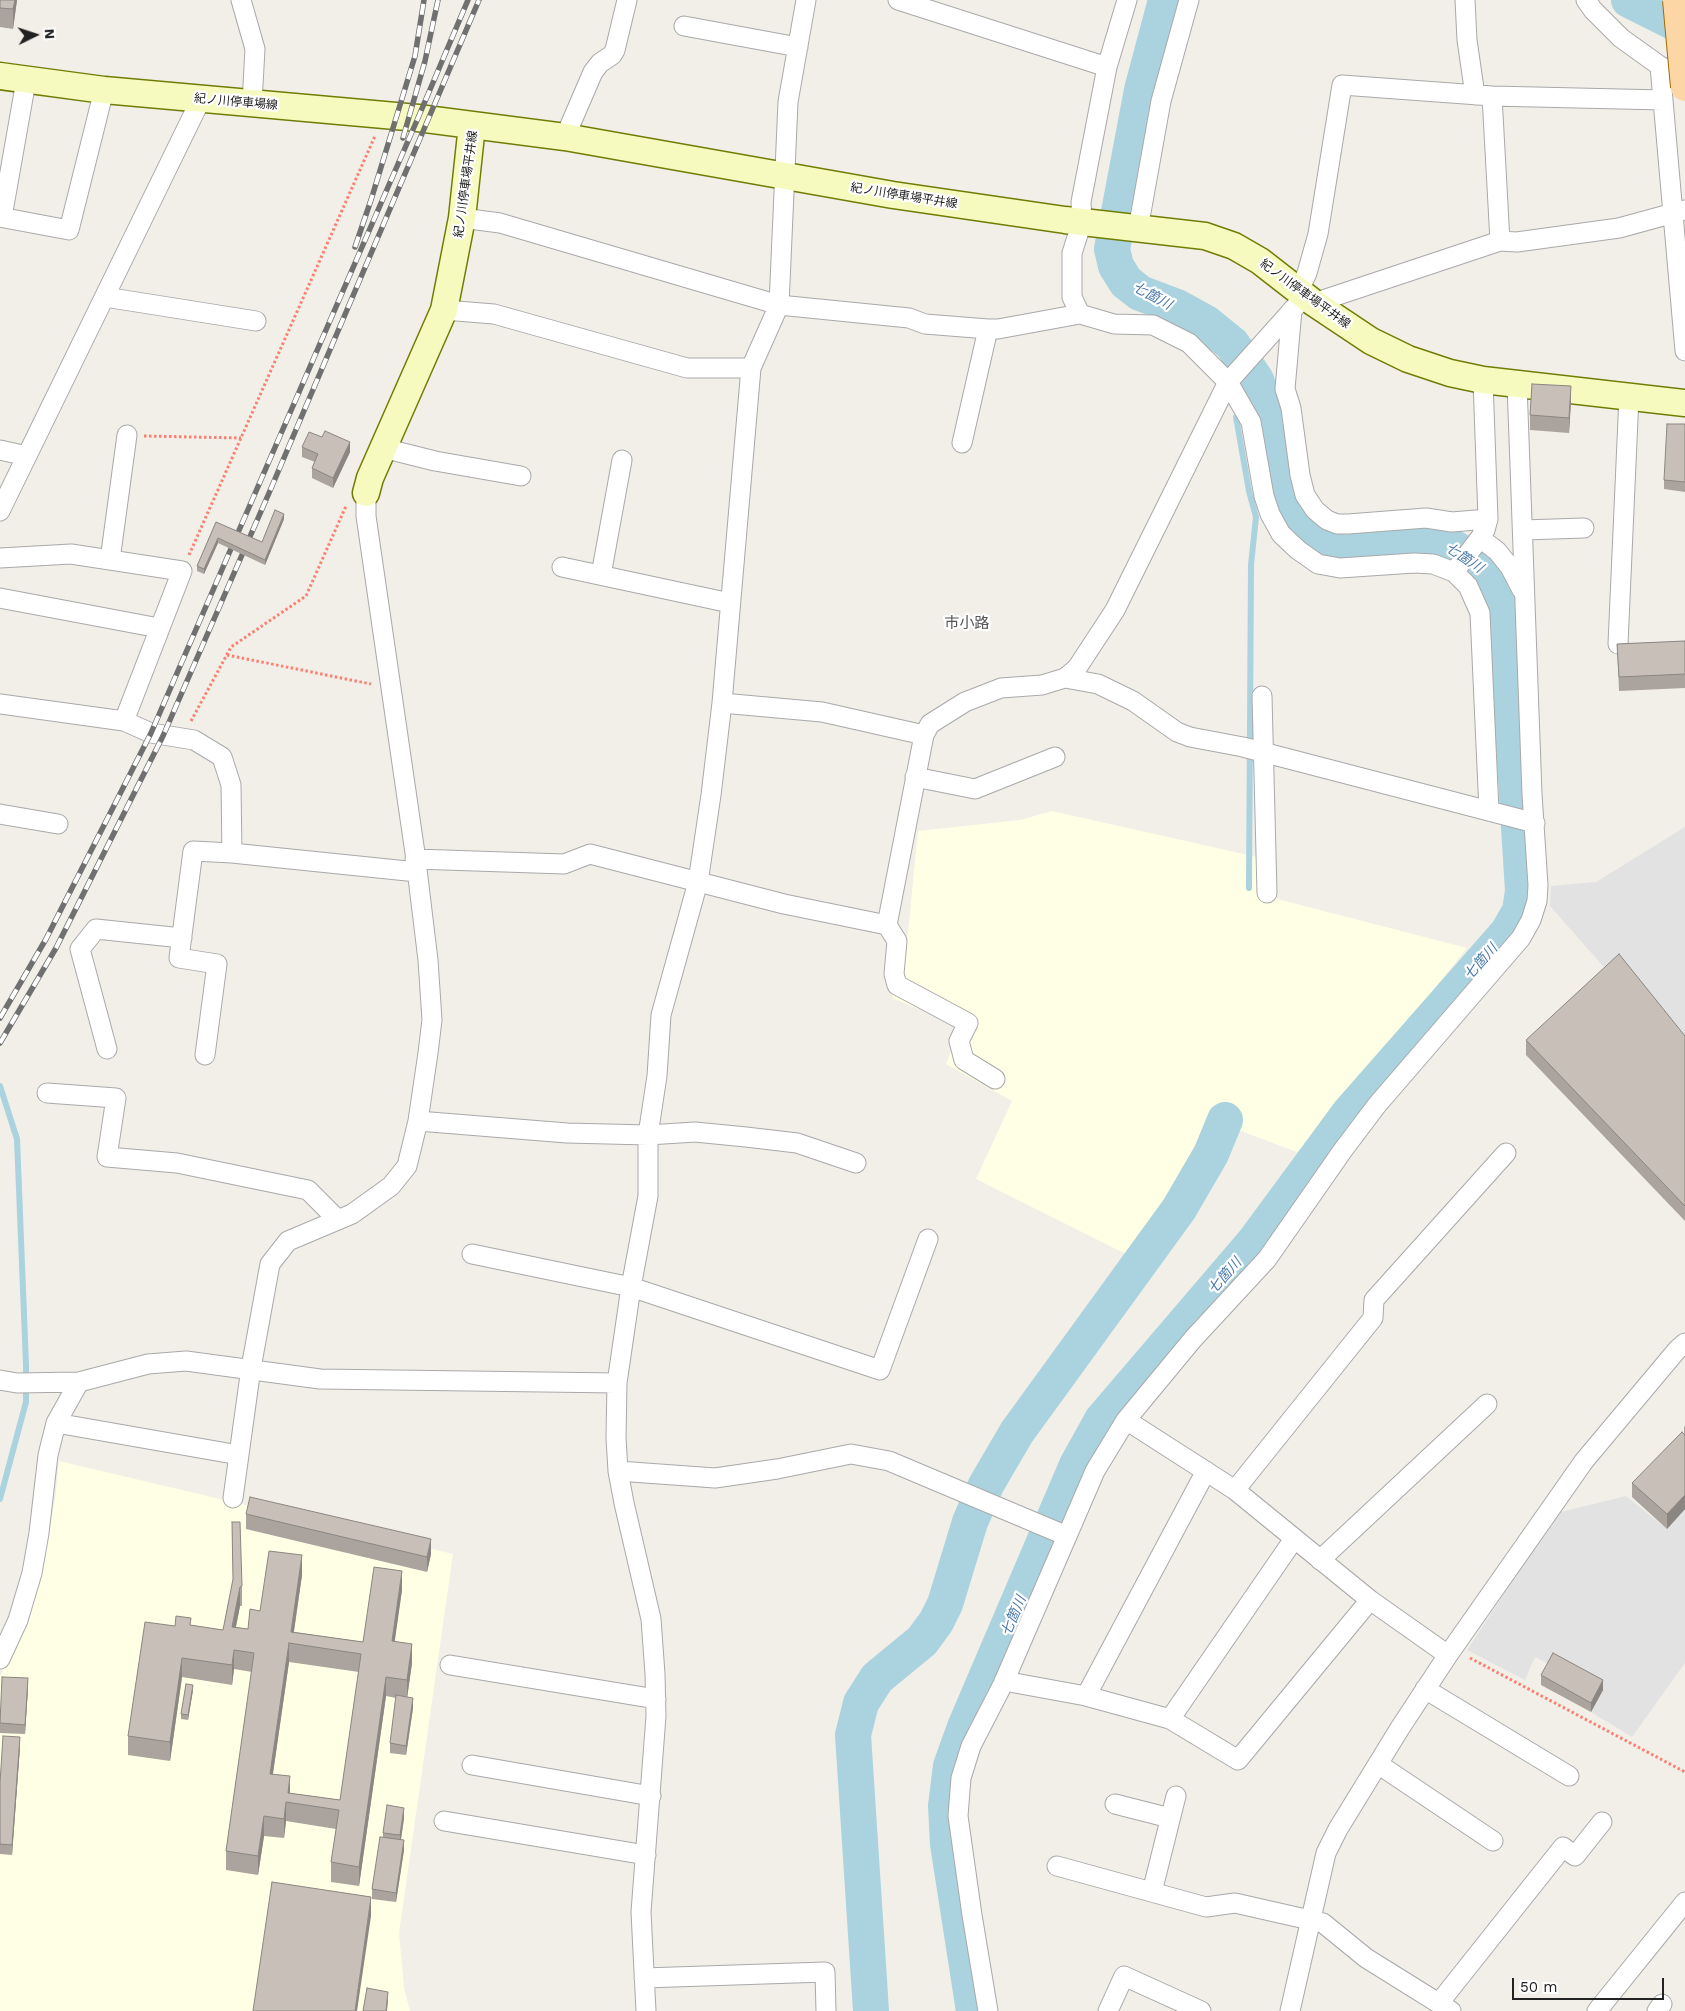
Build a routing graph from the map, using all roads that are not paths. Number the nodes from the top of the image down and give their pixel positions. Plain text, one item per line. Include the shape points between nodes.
1 (241, 0) edge
2 (628, 0) edge
3 (806, 0) edge
4 (898, 0) edge
5 (1127, 0) edge
6 (1189, 0) edge
7 (1465, 0) edge
8 (1586, 0) edge
9 (1677, 0) edge
10 (684, 26) dead end
11 (798, 47) junction
12 (1660, 66) junction
13 (1107, 67) junction
14 (0, 76) edge
15 (1685, 78) edge
16 (26, 81) junction
17 (104, 90) junction
18 (1674, 94) edge
19 (1484, 96) junction
20 (201, 99) junction
21 (252, 103) junction
22 (472, 125) junction
23 (565, 137) junction
24 (785, 176) junction
25 (1678, 212) edge
26 (1, 217) edge
27 (462, 218) junction
28 (1089, 223) junction
29 (1134, 228) junction
30 (1500, 241) junction
31 (105, 297) junction
32 (1302, 300) junction
33 (779, 304) junction
34 (444, 310) junction
35 (1080, 314) junction
36 (256, 321) dead end
37 (988, 329) junction
38 (1685, 351) edge
39 (751, 368) junction
40 (1229, 379) junction
41 (1483, 380) junction
42 (1517, 384) junction
43 (1629, 396) junction
44 (1685, 403) edge
45 (126, 435) road end
46 (962, 443) dead end
47 (383, 448) junction
48 (0, 450) edge
49 (27, 456) junction
50 (622, 460) dead end
51 (521, 476) dead end
52 (366, 493) joint
53 (0, 511) edge
54 (1488, 519) junction
55 (1584, 528) dead end
56 (1523, 530) junction
57 (1478, 540) junction
58 (0, 558) edge
59 (110, 560) junction
60 (562, 567) dead end
61 (1456, 569) junction
62 (601, 576) junction
63 (0, 598) edge
64 (1525, 602) junction
65 (730, 604) junction
66 (159, 628) junction
67 (1618, 644) edge
68 (1065, 678) junction
69 (1262, 696) dead end
70 (722, 703) junction
71 (0, 704) edge
72 (124, 720) junction
73 (924, 735) junction
74 (1256, 750) junction
75 (1055, 757) dead end
76 (915, 777) junction
77 (1497, 813) junction
78 (0, 814) edge
79 (1531, 822) junction
80 (58, 824) dead end
81 (232, 853) junction
82 (416, 866) junction
83 (698, 882) junction
84 (1267, 893) dead end
85 (887, 925) junction
86 (182, 938) junction
87 (107, 1050) dead end
88 (205, 1056) dead end
89 (995, 1079) dead end
90 (47, 1094) dead end
91 (418, 1121) junction
92 (648, 1134) junction
93 (1506, 1152) dead end
94 (856, 1163) dead end
95 (338, 1220) junction
96 (928, 1239) dead end
97 (472, 1254) dead end
98 (631, 1287) junction
99 (1685, 1343) edge
100 (251, 1368) junction
101 (17, 1382) edge
102 (79, 1382) junction
103 (617, 1383) junction
104 (1487, 1404) dead end
105 (1126, 1420) junction
106 (56, 1423) junction
107 (239, 1455) junction
108 (618, 1471) junction
109 (1206, 1471) junction
110 (1235, 1490) junction
111 (233, 1498) dead end
112 (1064, 1535) junction
113 (1294, 1539) junction
114 (1320, 1560) junction
115 (1370, 1600) junction
116 (1452, 1649) junction
117 (0, 1659) edge
118 (450, 1665) dead end
119 (1004, 1681) junction
120 (1425, 1689) junction
121 (1086, 1696) junction
122 (656, 1699) junction
123 (1170, 1719) junction
124 (1378, 1764) junction
125 (472, 1765) dead end
126 (1569, 1776) dead end
127 (651, 1796) junction
128 (1176, 1796) dead end
129 (1115, 1804) dead end
130 (1170, 1818) junction
131 (444, 1821) dead end
132 (1602, 1822) dead end
133 (1493, 1841) dead end
134 (646, 1855) junction
135 (1057, 1866) dead end
136 (1152, 1892) junction
137 (1685, 1902) edge
138 (1310, 1921) junction
139 (644, 1978) junction
140 (1445, 2007) edge
141 (646, 2011) edge
142 (826, 2011) edge
143 (988, 2011) edge
144 (1108, 2011) edge
145 (1201, 2011) edge
146 (1290, 2011) edge
147 (1597, 2011) edge

1 - 21 street via 255,49
2 - 23 street via 615,50 592,72
3 - 11 street
4 - 13 street
5 - 13 street
6 - 29 street via 1161,101
7 - 19 street via 1466,40
8 - 12 street via 1621,38
9 - 18 main road, bridge
10 - 11 street
11 - 24 street via 788,102
12 - 15 street
12 - 18 street
13 - 28 street via 1082,202
14 - 16 main road, 紀ノ川停車場線
16 - 17 main road, 紀ノ川停車場線
16 - 26 street
17 - 20 main road, 紀ノ川停車場線
17 - 26 street via 69,230
18 - 19 street
18 - 25 street
19 - 30 street
19 - 32 street via 1342,85 1318,234
20 - 21 main road, 紀ノ川停車場線
20 - 31 street
21 - 22 main road, 紀ノ川停車場線
22 - 23 main road, 紀ノ川停車場平井線
22 - 27 main road, 紀ノ川停車場平井線
23 - 24 main road, 紀ノ川停車場平井線
24 - 28 main road, 紀ノ川停車場平井線
24 - 33 street
25 - 30 street via 1619,228 1517,242
25 - 38 street
27 - 33 street via 500,223
27 - 34 main road, 紀ノ川停車場平井線
28 - 29 main road, 紀ノ川停車場平井線
28 - 35 street via 1072,253 1072,297
29 - 32 main road, 紀ノ川停車場平井線 via 1205,236 1234,246 1260,261
30 - 32 street
31 - 36 street
31 - 49 street
32 - 40 street
32 - 41 main road, 紀ノ川停車場平井線 via 1371,342 1408,359
32 - 54 street via 1285,389 1291,408 1300,475 1305,495 1314,510 1337,524 1426,518 1452,522
33 - 37 street via 910,318 925,324
33 - 39 street
34 - 39 street via 494,314 687,368
34 - 47 main road, 紀ノ川停車場平井線
35 - 37 street
35 - 40 street via 1114,324 1153,325 1189,343
37 - 46 street
39 - 65 street
40 - 61 street via 1251,422 1270,514 1282,534 1298,550 1318,564 1340,568 1414,563
40 - 68 street via 1115,610 1077,668
41 - 42 main road, 紀ノ川停車場平井線
41 - 54 street
42 - 43 main road, 紀ノ川停車場平井線
42 - 56 street
43 - 44 main road, 紀ノ川停車場平井線
43 - 67 street
45 - 59 street
47 - 51 street
47 - 52 main road, 紀ノ川停車場平井線
48 - 49 street
49 - 53 street
50 - 62 street
52 - 82 street via 366,516
54 - 57 street
55 - 56 street
56 - 64 street
57 - 61 street
57 - 64 street via 1497,551 1510,567 1520,583
58 - 59 street via 71,554
59 - 66 street via 182,571
60 - 62 street
61 - 77 street via 1480,613
62 - 65 street
63 - 66 street
64 - 79 street
65 - 70 street
66 - 72 street
68 - 73 street via 1042,685 1000,688 930,724
68 - 74 street via 1098,684 1133,701 1177,732 1190,737
69 - 74 street
70 - 73 street via 822,712
70 - 83 street
71 - 72 street
72 - 81 street via 151,733 194,740 222,757 231,785
73 - 76 street
74 - 77 street
74 - 84 street
75 - 76 street via 974,789
76 - 85 street
77 - 79 street
78 - 80 street
79 - 105 street via 1537,901 1520,938 1377,1105 1267,1259 1193,1339
81 - 82 street
81 - 86 street via 193,851
82 - 83 street via 564,864 590,854
82 - 91 street via 432,1020
83 - 85 street
83 - 92 street via 661,1015 657,1076
85 - 89 street via 897,941 894,974 897,985 968,1023 959,1041 964,1060
86 - 87 street via 96,929 80,949
86 - 88 street via 179,958 217,964
90 - 95 street via 116,1098 107,1157 177,1163 308,1190
91 - 92 street via 567,1132
91 - 95 street via 407,1166 402,1173 391,1186 352,1214
92 - 94 street via 695,1132 797,1143
92 - 98 street via 648,1196
93 - 110 street via 1374,1300 1373,1318
95 - 100 street via 288,1241 270,1264
96 - 98 street via 880,1370
97 - 98 street
98 - 103 street
99 - 116 street via 1584,1461
100 - 102 street via 186,1361 148,1364
100 - 103 street via 320,1379
100 - 107 street
101 - 102 street
102 - 106 street
103 - 108 street
104 - 114 street
105 - 109 street
105 - 112 street via 1095,1471
106 - 107 street
106 - 117 street via 48,1455 32,1574 18,1620
107 - 111 street
108 - 112 street via 715,1478 851,1454 889,1460
108 - 122 street via 651,1619
109 - 110 street
109 - 121 street
110 - 113 street
112 - 119 street
113 - 114 street
113 - 123 street
114 - 115 street
115 - 116 street
115 - 123 street via 1238,1760
116 - 120 street
118 - 122 street
119 - 121 street
119 - 143 street via 971,1746 961,1778 958,1816
120 - 124 street
120 - 126 street
121 - 123 street
122 - 127 street
124 - 133 street
124 - 138 street via 1326,1853
125 - 127 street
127 - 134 street
128 - 130 street
129 - 130 street
130 - 136 street
131 - 134 street
132 - 140 street via 1575,1856 1563,1847
134 - 139 street via 641,1912
135 - 136 street
136 - 138 street via 1206,1907 1235,1904
137 - 147 street
138 - 140 street via 1323,1924 1366,1958
138 - 146 street
139 - 141 street
139 - 142 street via 825,1972
144 - 145 street via 1124,1976

